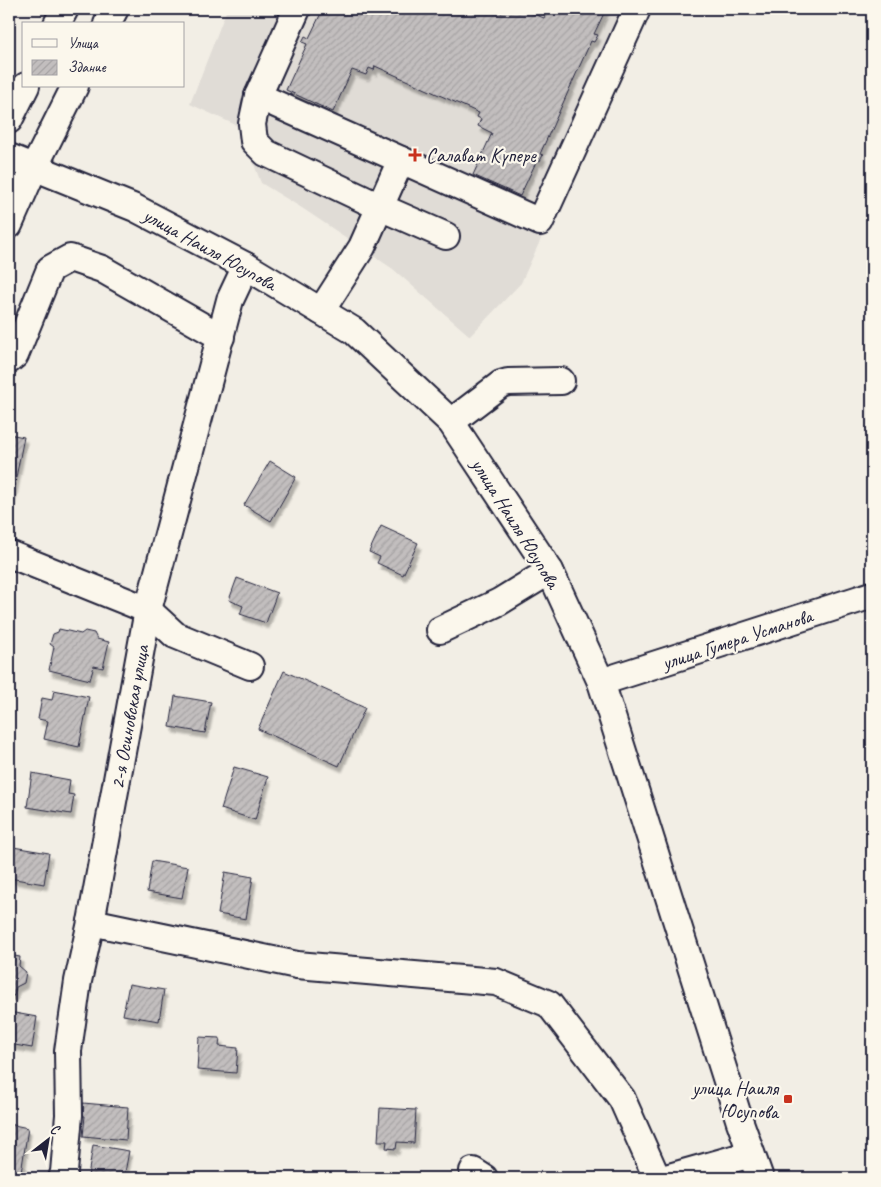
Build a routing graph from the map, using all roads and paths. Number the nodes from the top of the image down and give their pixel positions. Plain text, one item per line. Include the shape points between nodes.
1 (65, 9) edge
2 (115, 9) edge
3 (297, 9) edge
4 (637, 9) edge
5 (58, 22) edge
6 (108, 22) edge
7 (25, 88) edge
8 (74, 88) edge
9 (258, 96) junction
10 (9, 120) edge
11 (9, 157) edge
12 (401, 160) junction
13 (34, 168) junction
14 (380, 208) junction
15 (9, 225) edge
16 (446, 236) dead end
17 (246, 266) junction
18 (321, 311) junction
19 (221, 337) junction
20 (9, 360) edge
21 (561, 381) dead end
22 (451, 422) junction
23 (9, 554) edge
24 (550, 571) junction
25 (872, 595) edge
26 (148, 610) junction
27 (440, 630) dead end
28 (250, 666) dead end
29 (601, 682) junction
30 (91, 922) junction
31 (755, 1166) edge
32 (62, 1178) edge
33 (657, 1178) edge
34 (666, 1178) edge

1 - 5 street
2 - 6 street
3 - 9 street
4 - 12 street via 540,222
7 - 10 street
8 - 13 street
9 - 12 street
9 - 14 street via 252,124 254,141 266,153
11 - 13 street, улица Наиля Юсупова
12 - 14 street
13 - 15 street
13 - 17 street, улица Наиля Юсупова via 135,208
14 - 16 street
14 - 18 street via 362,247
17 - 18 street, улица Наиля Юсупова
17 - 19 street, 2-я Осиновская улица via 230,300
18 - 22 street, улица Наиля Юсупова via 354,332
19 - 20 street via 102,269 70,258 50,269 15,355
19 - 26 street, 2-я Осиновская улица
21 - 22 street via 500,384
22 - 24 street, улица Наиля Юсупова
23 - 26 street
24 - 27 street via 499,602
24 - 29 street, улица Наиля Юсупова
25 - 29 street, улица Гумера Усманова
26 - 28 street via 175,635
26 - 30 street, 2-я Осиновская улица
29 - 31 street, улица Наиля Юсупова
30 - 32 street, 2-я Осиновская улица via 68,1051 69,1115
30 - 33 street via 297,965 496,982 549,1004 622,1099
31 - 34 street

